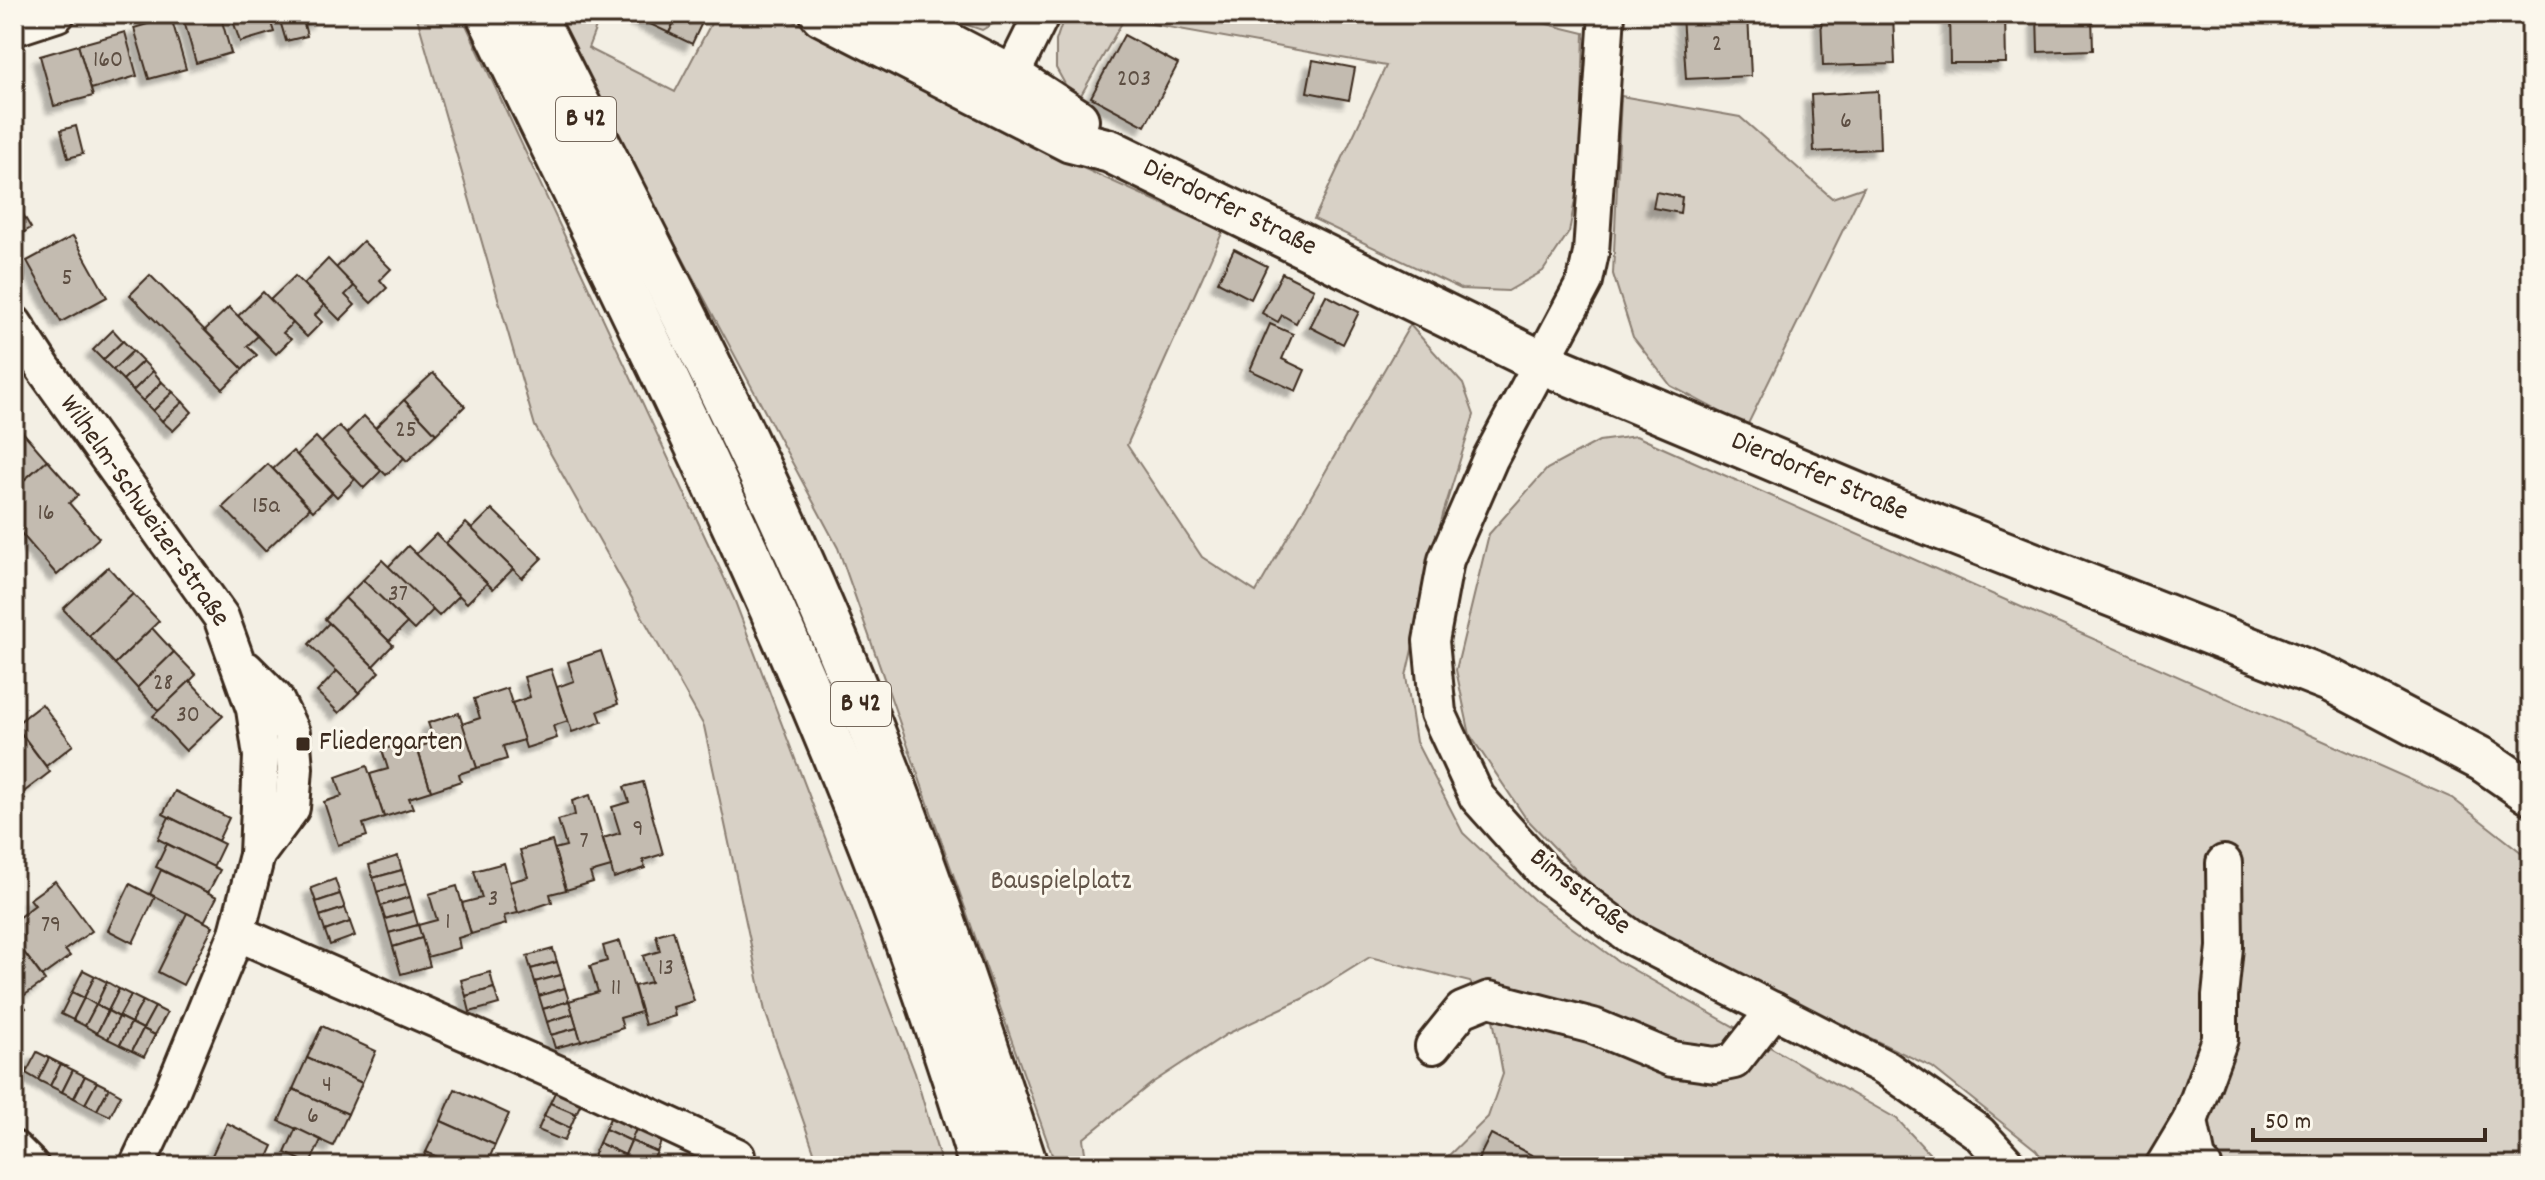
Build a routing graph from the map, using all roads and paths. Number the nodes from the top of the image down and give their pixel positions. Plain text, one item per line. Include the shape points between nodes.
1 (57, 14) edge
2 (489, 14) edge
3 (822, 14) edge
4 (890, 14) edge
5 (1042, 14) edge
6 (1607, 14) edge
7 (539, 20) edge
8 (14, 28) edge
9 (1004, 91) junction
10 (14, 323) edge
11 (1541, 362) junction
12 (2531, 793) edge
13 (2224, 863) dead end
14 (237, 933) junction
15 (940, 973) junction
16 (1774, 1010) junction
17 (1433, 1046) dead end
18 (966, 1051) junction
19 (2190, 1121) junction
20 (14, 1149) edge
21 (737, 1156) dead end
22 (31, 1166) edge
23 (137, 1166) edge
24 (982, 1166) edge
25 (1025, 1166) edge
26 (2009, 1166) edge
27 (2163, 1166) edge
28 (2204, 1166) edge

1 - 8 street
2 - 15 highway, B 42 via 773,607 872,846
3 - 9 main road, Dierdorfer Straße
4 - 9 main road, Dierdorfer Straße
5 - 9 street
6 - 11 street, Bimsstraße via 1591,253 1585,281
7 - 15 highway, B 42 via 806,573 896,792
9 - 11 main road, Dierdorfer Straße via 1071,141 1110,151
10 - 14 street, Wilhelm-Schweizer-Straße via 221,617 237,660 254,709 261,756 257,855
11 - 12 main road, Dierdorfer Straße via 1892,509 2332,681 2483,760
11 - 16 street, Bimsstraße via 1490,459 1446,560 1431,641 1438,713 1477,797 1545,873 1631,937
13 - 19 street via 2220,1039
14 - 21 street
14 - 23 street, Wilhelm-Schweizer-Straße
15 - 18 highway, B 42
16 - 17 street via 1734,1061 1715,1065 1672,1059 1593,1026 1489,999 1462,1010
16 - 26 street, Bimsstraße via 1886,1068 1979,1133
18 - 24 highway, B 42
18 - 25 highway, B 42
19 - 27 street
19 - 28 street
20 - 22 street

